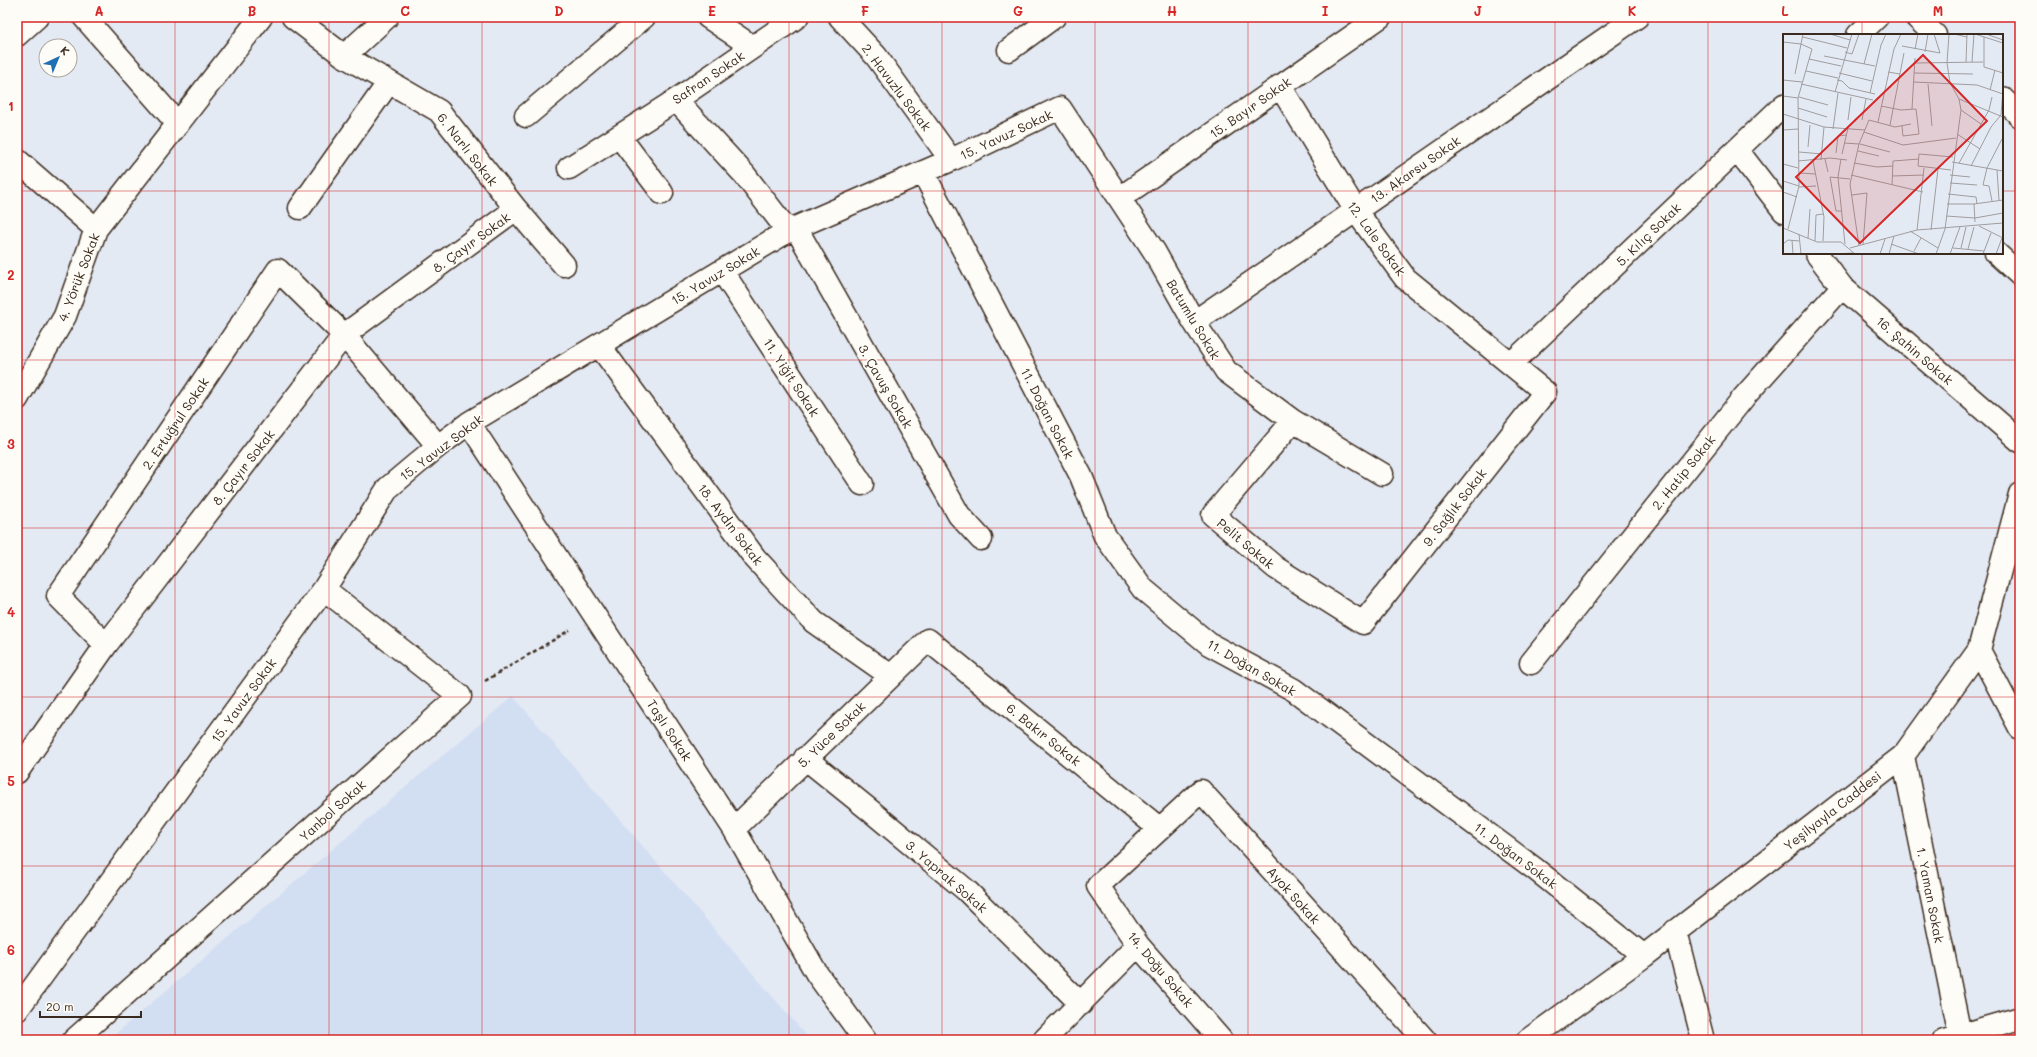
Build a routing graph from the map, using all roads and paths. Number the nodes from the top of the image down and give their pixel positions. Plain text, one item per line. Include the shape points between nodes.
1 (36, 17) edge
2 (84, 17) edge
3 (261, 17) edge
4 (293, 17) edge
5 (387, 17) edge
6 (644, 17) edge
7 (708, 17) edge
8 (797, 17) edge
9 (840, 17) edge
10 (1054, 17) edge
11 (1380, 17) edge
12 (1637, 17) edge
13 (1877, 17) edge
14 (1916, 17) edge
15 (1859, 34) edge
16 (1934, 34) edge
17 (17, 35) edge
18 (753, 47) junction
19 (1009, 50) dead end
20 (344, 56) junction
21 (389, 82) junction
22 (1280, 86) junction
23 (2003, 99) edge
24 (676, 100) junction
25 (1783, 106) edge
26 (1060, 108) joint
27 (526, 116) dead end
28 (2020, 116) edge
29 (178, 124) junction
30 (619, 136) junction
31 (1737, 150) junction
32 (17, 160) edge
33 (950, 160) junction
34 (569, 168) dead end
35 (923, 172) junction
36 (662, 193) dead end
37 (1120, 198) junction
38 (300, 208) dead end
39 (516, 209) junction
40 (1783, 210) edge
41 (1356, 211) junction
42 (96, 229) junction
43 (792, 230) junction
44 (1817, 254) edge
45 (1997, 254) edge
46 (564, 265) dead end
47 (722, 271) junction
48 (2020, 275) edge
49 (1842, 287) junction
50 (1194, 322) junction
51 (344, 335) junction
52 (599, 345) junction
53 (1512, 363) junction
54 (1545, 392) joint
55 (17, 399) edge
56 (1293, 421) junction
57 (469, 423) junction
58 (2020, 441) edge
59 (438, 446) junction
60 (1382, 474) dead end
61 (862, 484) dead end
62 (2020, 494) edge
63 (981, 539) dead end
64 (324, 589) junction
65 (595, 616) junction
66 (1363, 623) joint
67 (928, 640) joint
68 (106, 645) junction
69 (1979, 650) junction
70 (1531, 663) dead end
71 (506, 669) dead end
72 (891, 676) junction
73 (2020, 728) edge
74 (1903, 756) junction
75 (805, 758) junction
76 (17, 772) edge
77 (734, 829) junction
78 (1160, 829) junction
79 (1675, 931) junction
80 (1138, 945) junction
81 (1644, 956) junction
82 (1081, 1004) junction
83 (17, 1010) edge
84 (2020, 1018) edge
85 (1952, 1038) edge
86 (74, 1040) edge
87 (865, 1040) edge
88 (1044, 1040) edge
89 (1221, 1040) edge
90 (1425, 1040) edge
91 (1528, 1040) edge
92 (1703, 1040) edge

1 - 17 street
2 - 29 street
3 - 29 street, 4. Yörük Sokak
4 - 20 street, 6. Narlı Sokak
5 - 20 street
6 - 27 street
7 - 18 street
8 - 18 street, Safran Sokak
9 - 33 street, 2. Havuzlu Sokak via 876,56
10 - 19 street
11 - 22 street, 15. Bayır Sokak
12 - 41 street, 13. Akarsu Sokak
13 - 15 street
14 - 16 street
18 - 24 street, Safran Sokak
20 - 21 street, 6. Narlı Sokak
21 - 38 street
21 - 39 street, 6. Narlı Sokak via 439,111
22 - 37 street, 15. Bayır Sokak
22 - 41 street, 12. Lale Sokak
23 - 28 street
24 - 30 street, Safran Sokak
24 - 43 street, 3. Çavuş Sokak
25 - 31 street, 5. Kılıç Sokak
26 - 33 street, 15. Yavuz Sokak
26 - 37 street, Batumlu Sokak
29 - 42 street, 4. Yörük Sokak
30 - 34 street, Safran Sokak
30 - 36 street
31 - 40 street
31 - 53 street, 5. Kılıç Sokak
32 - 42 street
33 - 35 street, 15. Yavuz Sokak
35 - 43 street, 15. Yavuz Sokak
35 - 81 street, 11. Doğan Sokak via 1081,476 1105,536 1143,589 1209,644 1294,690 1536,869
37 - 50 street, Batumlu Sokak
39 - 46 street, 6. Narlı Sokak
39 - 51 street, 8. Çayır Sokak
41 - 50 street, 13. Akarsu Sokak
41 - 53 street, 12. Lale Sokak via 1405,278
42 - 55 street, 4. Yörük Sokak via 65,316
43 - 47 street, 15. Yavuz Sokak
43 - 63 street, 3. Çavuş Sokak via 959,515
44 - 49 street, 16. Şahin Sokak
45 - 48 street
47 - 52 street, 15. Yavuz Sokak
47 - 61 street, 11. Yiğit Sokak
49 - 58 street, 16. Şahin Sokak
49 - 70 street, 2. Hatip Sokak via 1744,396
50 - 56 street, Batumlu Sokak via 1226,371
51 - 59 street
51 - 68 street, 8. Çayır Sokak
51 - 68 street, 2. Ertuğrul Sokak via 278,270 58,596
52 - 57 street, 15. Yavuz Sokak
52 - 72 street, 18. Aydın Sokak via 755,558 814,622
53 - 54 street, 12. Lale Sokak
54 - 66 street, 9. Sağlık Sokak
56 - 60 street, Batumlu Sokak
56 - 66 street, Pelit Sokak via 1213,515 1276,568
57 - 59 street, 15. Yavuz Sokak
57 - 65 street, Taşlı Sokak
59 - 64 street, 15. Yavuz Sokak via 388,488
62 - 69 street, Yeşilyayla Caddesi
64 - 83 street, 15. Yavuz Sokak
64 - 86 street, Yanbol Sokak via 460,696
65 - 71 path
65 - 77 street, Taşlı Sokak
67 - 72 street, 5. Yüce Sokak
67 - 78 street, 6. Bakır Sokak
68 - 76 street, 8. Çayır Sokak
69 - 73 street
69 - 74 street, Yeşilyayla Caddesi
72 - 75 street, 5. Yüce Sokak
74 - 79 street, Yeşilyayla Caddesi
74 - 85 street, 1. Yaman Sokak
75 - 77 street, 5. Yüce Sokak
75 - 82 street, 3. Yaprak Sokak via 966,890
77 - 87 street, Taşlı Sokak via 816,974
78 - 80 street, 14. Doğu Sokak via 1098,886
78 - 90 street, Ayok Sokak via 1201,791
79 - 81 street, Yeşilyayla Caddesi
79 - 92 street
80 - 82 street
80 - 89 street, 14. Doğu Sokak
81 - 91 street, Yeşilyayla Caddesi
82 - 88 street
84 - 85 street

